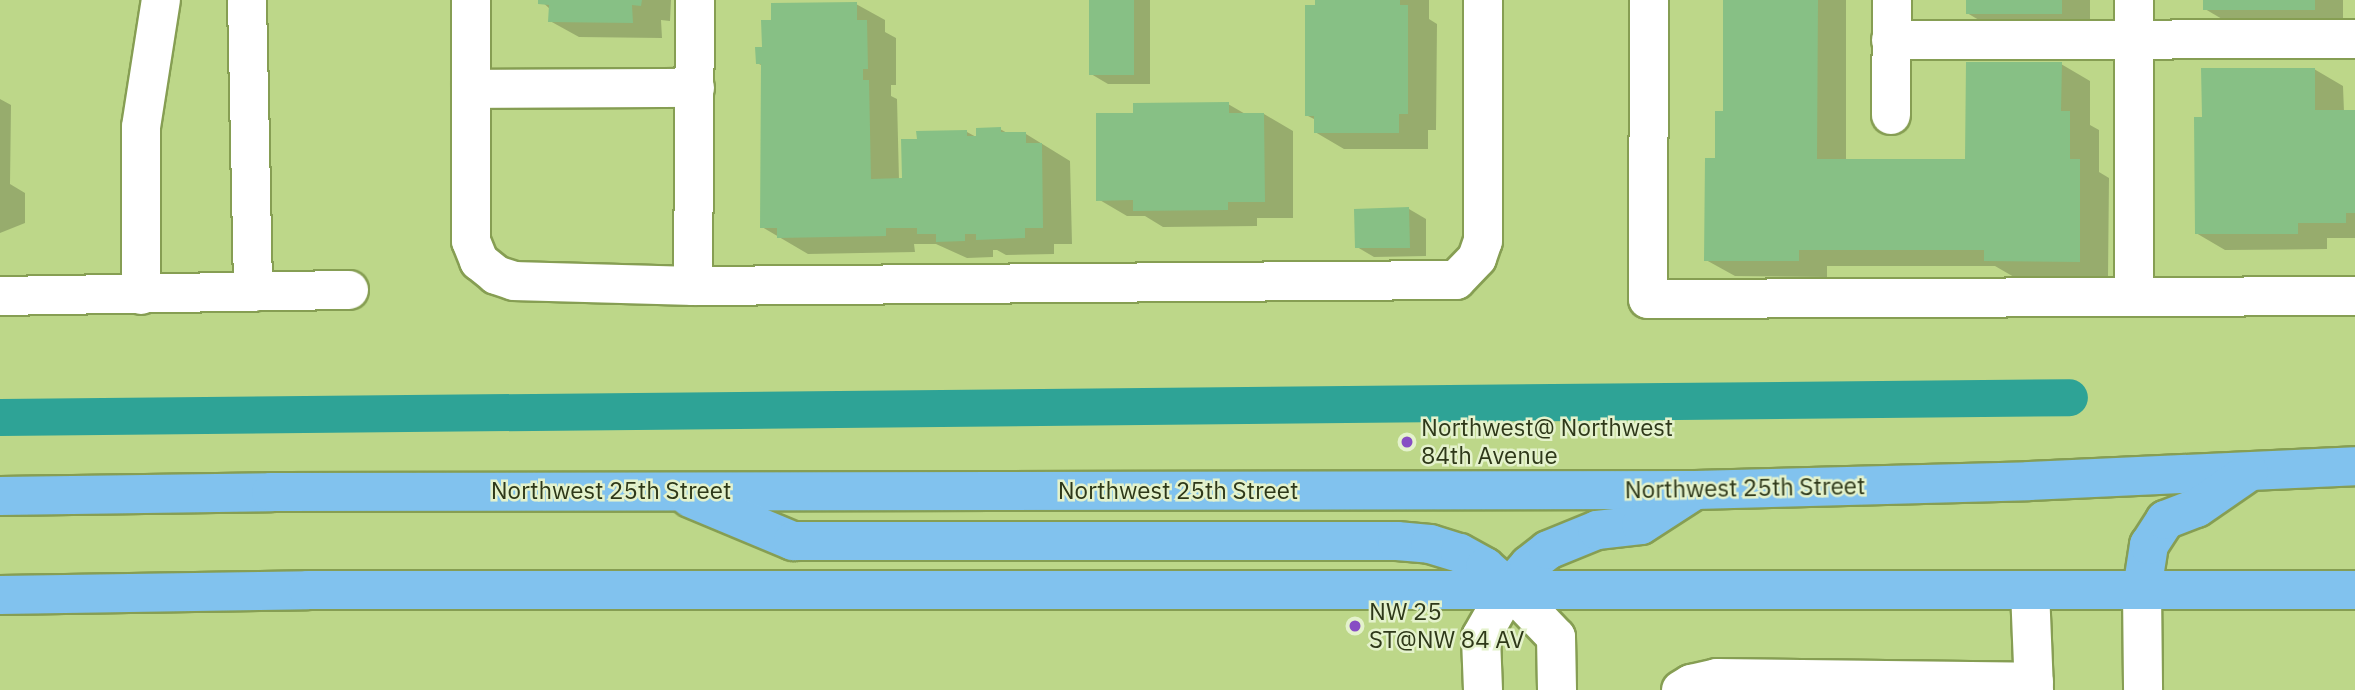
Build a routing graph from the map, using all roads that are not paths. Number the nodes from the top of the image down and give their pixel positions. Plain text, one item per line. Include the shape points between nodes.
1 (161, 0) edge
2 (247, 0) edge
3 (471, 0) edge
4 (695, 0) edge
5 (1482, 0) edge
6 (1649, 0) edge
7 (1892, 0) edge
8 (2134, 0) edge
9 (2355, 39) edge
10 (1891, 40) junction
11 (2134, 40) junction
12 (695, 88) junction
13 (471, 89) junction
14 (1891, 115) dead end
15 (693, 286) junction
16 (349, 290) dead end
17 (253, 292) junction
18 (141, 295) junction
19 (2134, 295) junction
20 (0, 296) edge
21 (2355, 296) edge
22 (2355, 466) edge
23 (2249, 472) junction
24 (1695, 489) junction
25 (674, 491) junction
26 (0, 496) edge
27 (1509, 588) junction
28 (2030, 590) junction
29 (2142, 590) junction
30 (2355, 590) edge
31 (0, 595) edge
32 (2034, 686) edge
33 (1483, 690) edge
34 (1557, 690) edge
35 (1681, 690) edge
36 (2143, 690) edge

1 - 18 street via 141,127
2 - 17 street
3 - 13 street
4 - 12 street
5 - 15 street via 1482,241 1477,258 1456,280
6 - 19 street via 1648,299
7 - 10 street
8 - 11 street
9 - 11 street
10 - 11 street
10 - 14 street
11 - 19 street
12 - 13 street
12 - 15 street
13 - 15 street via 471,241 479,261 490,271 514,282
16 - 17 street
17 - 18 street
18 - 20 street
19 - 21 street
22 - 23 main road, Northwest 25th Street
23 - 24 main road, Northwest 25th Street
23 - 29 main road via 2197,508 2165,520 2149,545
24 - 25 main road, Northwest 25th Street
24 - 27 main road via 1641,525 1598,530 1548,550
25 - 26 main road, Northwest 25th Street
25 - 27 main road via 793,541 1397,541 1460,553
27 - 28 main road
27 - 31 main road via 308,590
27 - 33 street via 1481,637
27 - 34 street via 1556,637
28 - 29 main road
28 - 32 street
29 - 30 main road
29 - 36 street
32 - 35 street via 1717,678

